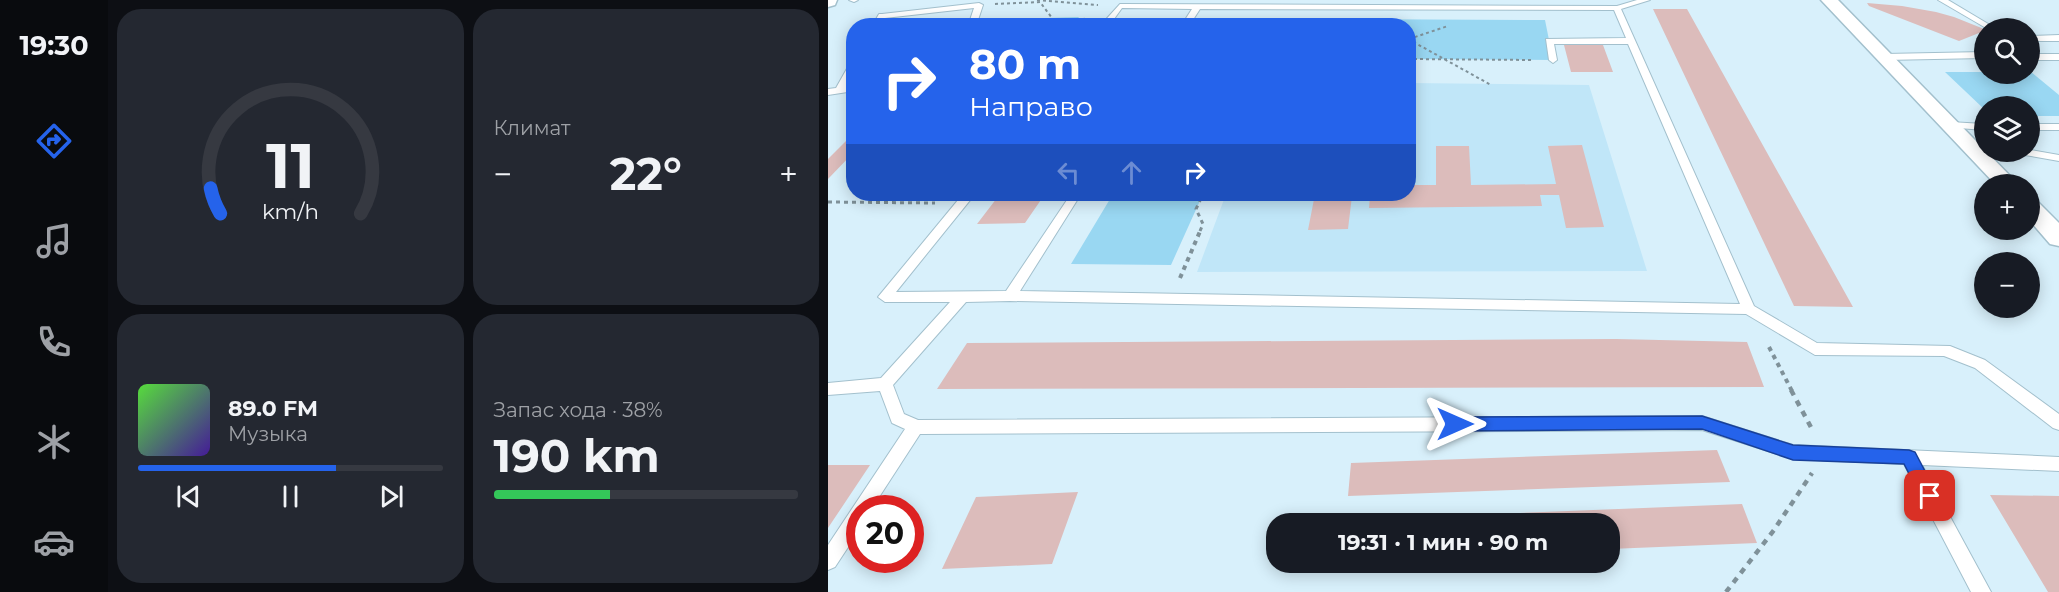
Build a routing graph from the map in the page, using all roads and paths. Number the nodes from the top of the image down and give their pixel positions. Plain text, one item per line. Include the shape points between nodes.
1 (925, 0) edge
2 (1646, 0) edge
3 (1829, 0) edge
4 (1942, 0) edge
5 (1038, 1) edge
6 (1158, 3) edge
7 (979, 5) junction
8 (1120, 6) junction
9 (1198, 6) junction
10 (1227, 6) junction
11 (1299, 7) junction
12 (1617, 8) junction
13 (924, 11) junction
14 (881, 18) edge
15 (975, 18) edge
16 (1052, 18) dead end
17 (1110, 18) edge
18 (1190, 18) edge
19 (1220, 18) edge
20 (1294, 18) edge
21 (1974, 18) edge
22 (2059, 38) edge
23 (2040, 39) edge
24 (1631, 41) junction
25 (1416, 43) edge
26 (1974, 55) edge
27 (1885, 57) junction
28 (2040, 57) edge
29 (2059, 57) edge
30 (1416, 59) edge
31 (1445, 59) junction
32 (1554, 60) joint
33 (846, 79) edge
34 (1491, 85) dead end
35 (846, 89) edge
36 (840, 90) junction
37 (828, 92) edge
38 (1950, 125) junction
39 (1974, 126) edge
40 (2040, 127) edge
41 (2059, 127) edge
42 (1974, 143) edge
43 (2040, 155) edge
44 (2059, 158) edge
45 (1990, 162) edge
46 (1999, 174) edge
47 (862, 201) edge
48 (963, 201) edge
49 (1071, 201) edge
50 (1200, 201) edge
51 (828, 202) edge
52 (2040, 218) edge
53 (2059, 238) edge
54 (1010, 296) junction
55 (962, 297) junction
56 (1171, 299) junction
57 (1749, 309) junction
58 (885, 384) junction
59 (828, 388) edge
60 (2059, 423) edge
61 (916, 427) junction
62 (1825, 454) junction
63 (1909, 457) junction
64 (2059, 464) edge
65 (871, 495) edge
66 (846, 534) edge
67 (828, 561) edge
68 (1726, 592) edge
69 (1981, 592) edge

1 - 13 lane
2 - 12 lane
3 - 27 street
4 - 21 lane
5 - 7 path
5 - 8 path
5 - 16 path
6 - 8 lane
6 - 9 lane
7 - 13 lane
7 - 15 lane
8 - 17 lane
9 - 10 lane
9 - 18 lane
10 - 11 lane
10 - 19 lane
11 - 12 lane
11 - 20 lane
12 - 24 lane
13 - 14 lane
22 - 23 lane
24 - 32 lane via 1549,41
24 - 57 lane
25 - 31 path
26 - 27 lane
27 - 38 street
28 - 29 lane
30 - 31 path
31 - 32 path
31 - 34 path
33 - 36 lane
35 - 36 lane
36 - 37 lane
38 - 39 lane
38 - 42 street
40 - 41 lane
43 - 44 lane
45 - 46 street
47 - 51 path
48 - 55 lane via 885,297
49 - 54 lane
50 - 56 path via 1196,209 1203,224
52 - 53 street
54 - 55 lane
54 - 56 lane
55 - 58 lane
56 - 57 lane
57 - 60 lane via 1815,349 1946,350 1980,364
57 - 62 path
58 - 59 lane
58 - 61 lane via 898,418
61 - 62 lane via 1702,423 1793,453
61 - 65 lane
62 - 63 lane
62 - 68 path
63 - 64 lane
63 - 69 lane
66 - 67 lane

